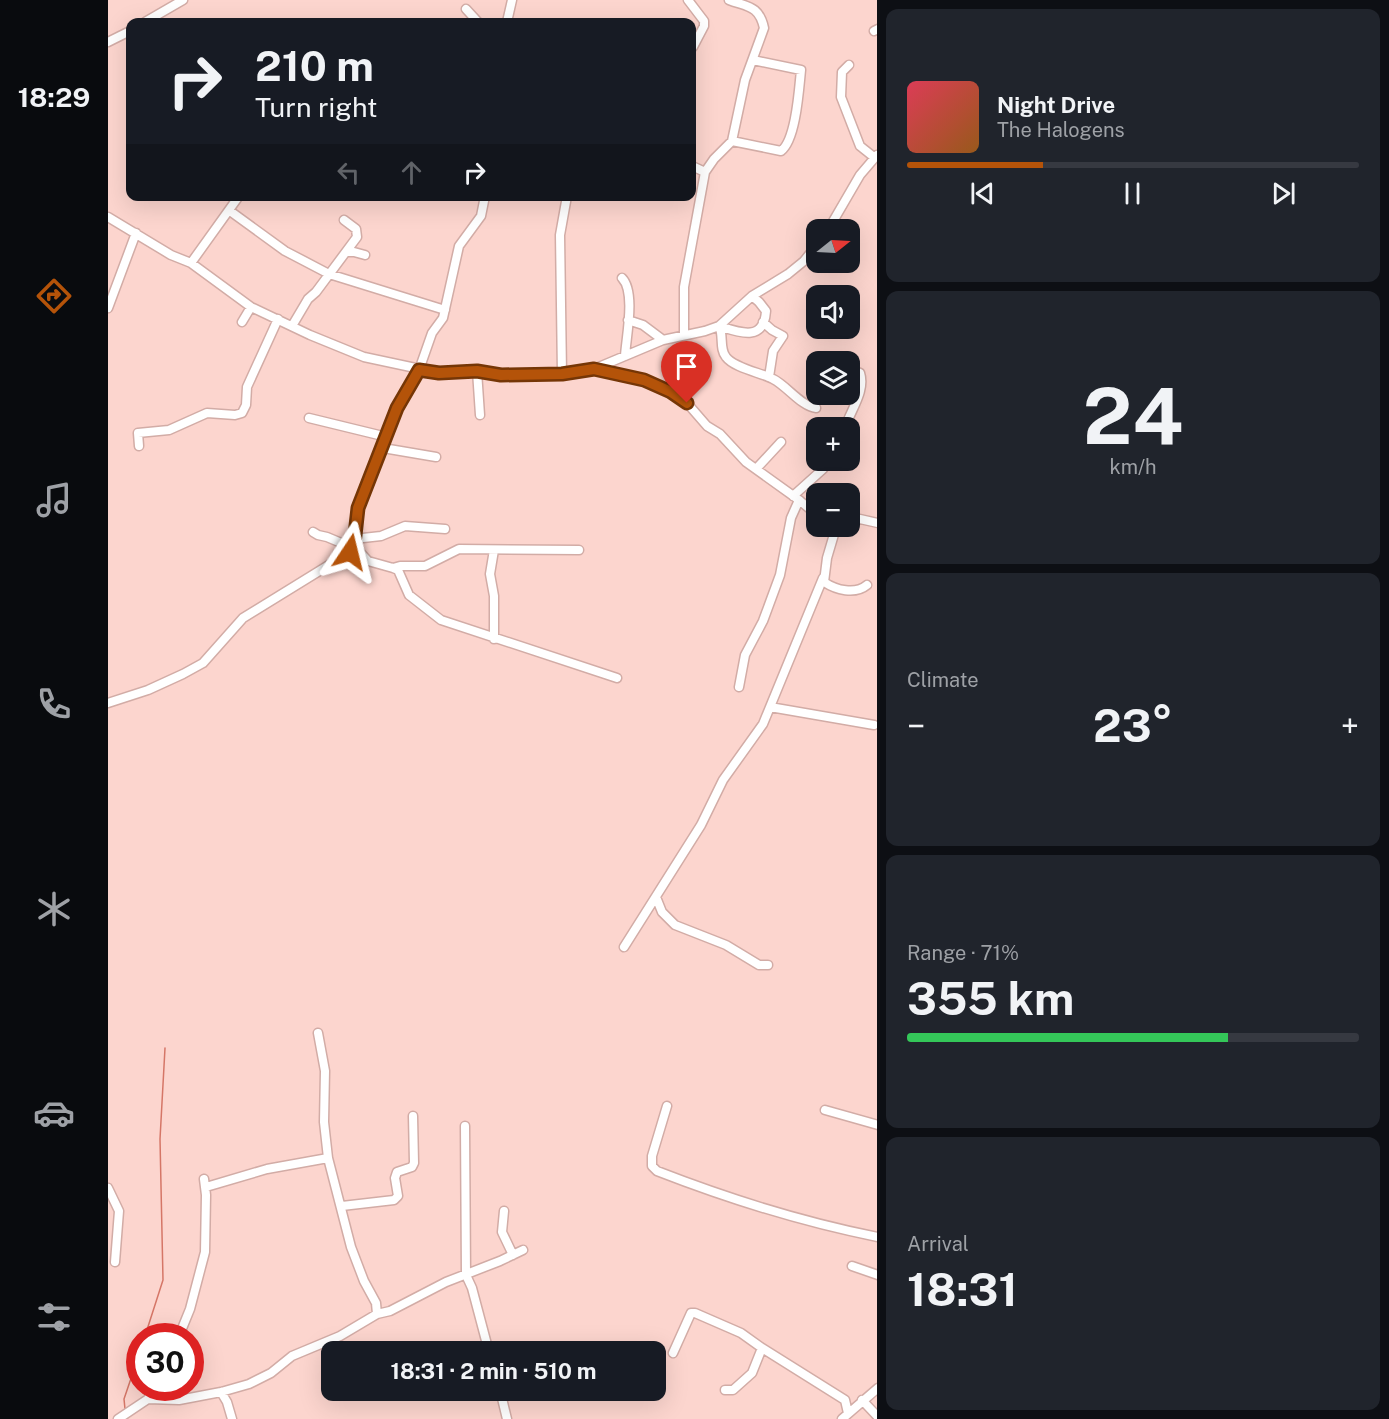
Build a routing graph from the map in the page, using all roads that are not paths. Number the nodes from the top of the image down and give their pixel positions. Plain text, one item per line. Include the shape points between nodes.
1 (183, 0) edge
2 (512, 0) edge
3 (688, 0) edge
4 (729, 0) edge
5 (752, 4) edge
6 (466, 9) dead end
7 (152, 18) edge
8 (474, 18) edge
9 (508, 18) edge
10 (126, 33) edge
11 (696, 41) edge
12 (108, 42) edge
13 (753, 60) junction
14 (849, 65) dead end
15 (732, 141) junction
16 (876, 156) edge
17 (696, 168) edge
18 (705, 172) junction
19 (696, 186) edge
20 (701, 189) junction
21 (236, 201) edge
22 (485, 201) edge
23 (566, 201) edge
24 (230, 211) junction
25 (108, 217) edge
26 (834, 219) edge
27 (344, 220) dead end
28 (136, 233) junction
29 (347, 252) junction
30 (365, 255) dead end
31 (806, 258) edge
32 (191, 263) junction
33 (329, 274) junction
34 (622, 278) dead end
35 (752, 296) junction
36 (251, 307) junction
37 (108, 308) edge
38 (445, 310) junction
39 (278, 319) junction
40 (628, 320) junction
41 (242, 322) dead end
42 (763, 322) junction
43 (292, 326) junction
44 (719, 326) junction
45 (684, 334) junction
46 (663, 340) junction
47 (625, 356) junction
48 (594, 369) junction
49 (419, 370) junction
50 (477, 371) junction
51 (860, 373) edge
52 (562, 374) junction
53 (769, 377) junction
54 (860, 392) edge
55 (816, 408) dead end
56 (480, 415) dead end
57 (309, 418) dead end
58 (387, 437) junction
59 (781, 442) dead end
60 (139, 446) dead end
61 (383, 448) junction
62 (436, 457) dead end
63 (756, 469) junction
64 (821, 471) edge
65 (796, 498) junction
66 (806, 506) edge
67 (860, 519) edge
68 (877, 523) edge
69 (445, 529) dead end
70 (314, 532) dead end
71 (833, 537) edge
72 (353, 543) junction
73 (494, 550) junction
74 (579, 550) dead end
75 (393, 568) junction
76 (823, 578) junction
77 (867, 585) dead end
78 (495, 639) junction
79 (617, 678) dead end
80 (739, 687) dead end
81 (108, 703) edge
82 (770, 707) junction
83 (874, 725) dead end
84 (656, 897) junction
85 (624, 947) dead end
86 (768, 965) dead end
87 (318, 1033) dead end
88 (667, 1106) dead end
89 (825, 1110) dead end
90 (413, 1116) dead end
91 (877, 1125) edge
92 (465, 1126) dead end
93 (328, 1158) junction
94 (108, 1188) edge
95 (342, 1206) junction
96 (504, 1211) dead end
97 (877, 1237) edge
98 (523, 1250) dead end
99 (513, 1255) junction
100 (115, 1262) dead end
101 (852, 1266) dead end
102 (466, 1275) junction
103 (877, 1275) edge
104 (377, 1314) junction
105 (184, 1323) edge
106 (486, 1341) edge
107 (762, 1348) junction
108 (673, 1353) dead end
109 (877, 1389) edge
110 (725, 1390) dead end
111 (221, 1392) junction
112 (204, 1395) edge
113 (862, 1400) junction
114 (145, 1401) edge
115 (503, 1401) edge
116 (845, 1416) edge
117 (877, 1416) edge
118 (118, 1419) edge
119 (232, 1419) edge
120 (507, 1419) edge

1 - 7 street
2 - 9 street
3 - 11 street via 704,21
4 - 5 street
5 - 13 street via 764,28
6 - 8 street
10 - 12 street
13 - 15 street
13 - 15 street via 801,70 788,141 781,151
14 - 16 street via 842,72 841,98 860,146
15 - 18 street
16 - 26 street
17 - 18 street
18 - 20 street
19 - 20 street
20 - 45 street via 684,287
21 - 24 street
22 - 38 street via 481,216 459,246
23 - 52 street via 560,235
24 - 32 street
24 - 33 street via 285,251
25 - 28 street
27 - 29 street via 357,233
28 - 32 street
28 - 37 street
29 - 30 street
29 - 33 street
31 - 35 street
32 - 36 street
33 - 38 street
33 - 43 street
34 - 40 street via 628,290
35 - 42 street via 766,311
35 - 44 street
36 - 39 street
36 - 41 street
38 - 49 street
39 - 43 street
39 - 60 street via 247,387 242,413 207,413 169,430 138,433
40 - 46 street
40 - 47 street
42 - 44 street via 747,334
42 - 53 street via 783,336 773,351
43 - 49 street via 364,357
44 - 45 street
44 - 53 street via 728,360
45 - 46 street
46 - 47 street
47 - 48 street
48 - 52 street
48 - 63 street via 644,380 671,392
49 - 50 street
49 - 58 street via 397,408
50 - 52 street via 501,375
50 - 56 street
51 - 54 street
53 - 55 street
57 - 58 street
58 - 61 street
59 - 63 street
61 - 62 street
61 - 72 street via 358,508
63 - 65 street
64 - 65 street
65 - 66 street
65 - 80 street via 780,575 745,655
67 - 68 street
69 - 72 street via 405,526
70 - 72 street
71 - 76 street
72 - 75 street via 368,561
72 - 81 street via 343,558 243,618 203,663 148,690
73 - 74 street
73 - 75 street via 459,549 425,566
73 - 78 street via 489,574
75 - 78 street via 398,570 409,595 441,620
76 - 77 street via 838,589 855,591
76 - 82 street
78 - 79 street
82 - 83 street
82 - 84 street
84 - 85 street
84 - 86 street via 662,912 675,926
87 - 93 street via 325,1071
88 - 97 street via 652,1156 657,1172 733,1199
89 - 91 street
90 - 95 street via 414,1163 397,1172 398,1196 394,1200
92 - 102 street
93 - 95 street
93 - 105 street via 205,1183 205,1252
94 - 100 street via 118,1210
95 - 104 street via 351,1247 376,1303
96 - 99 street via 502,1232
98 - 99 street
99 - 102 street
101 - 103 street
102 - 104 street
102 - 106 street
104 - 111 street via 340,1336 292,1356 257,1380
107 - 108 street via 732,1328 691,1313
107 - 110 street via 752,1373 733,1390
107 - 116 street via 845,1400
109 - 113 street
111 - 112 street
111 - 119 street
113 - 116 street
113 - 117 street
114 - 118 street
115 - 120 street

